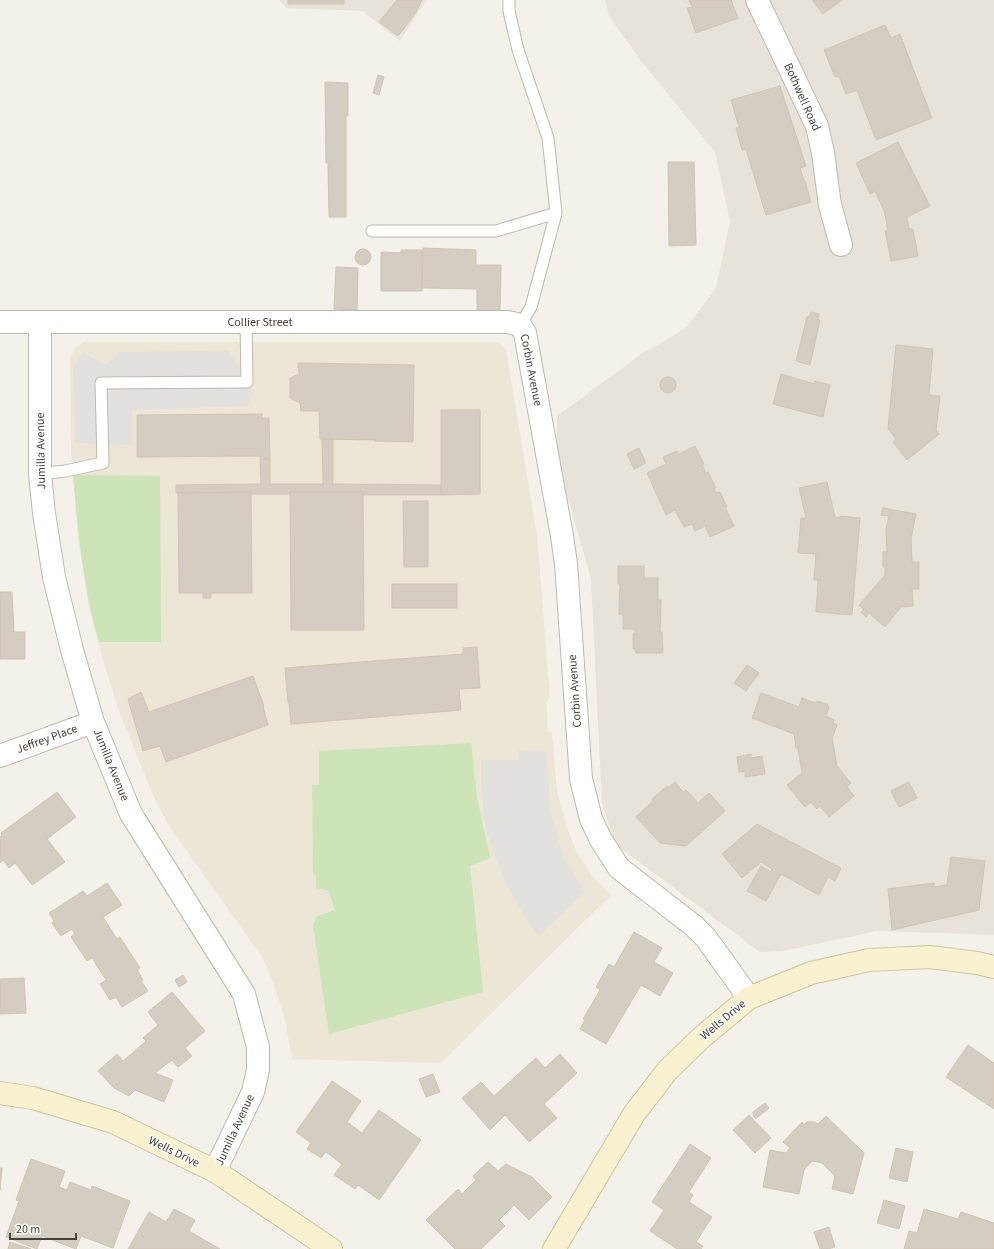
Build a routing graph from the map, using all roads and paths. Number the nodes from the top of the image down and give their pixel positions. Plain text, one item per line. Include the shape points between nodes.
1 (509, 0) edge
2 (757, 0) edge
3 (556, 213) junction
4 (372, 231) dead end
5 (841, 245) dead end
6 (0, 322) edge
7 (40, 322) junction
8 (246, 322) junction
9 (520, 325) junction
10 (40, 474) junction
11 (93, 722) junction
12 (0, 756) edge
13 (994, 967) edge
14 (749, 998) junction
15 (0, 1093) edge
16 (215, 1171) junction
17 (331, 1249) edge
18 (554, 1249) edge

1 - 3 lane via 518,50 548,138
2 - 5 street, Bothwell Road via 817,126 830,205
3 - 4 lane via 496,231
3 - 9 lane via 531,308
6 - 7 street, Collier Street
7 - 8 street, Collier Street
7 - 10 street, Jumilla Avenue
8 - 9 street, Collier Street via 508,322
8 - 10 lane via 247,382 101,382 102,463
9 - 14 street, Corbin Avenue via 526,334 562,536 582,779 591,819 601,840 620,868 706,938
10 - 11 street, Jumilla Avenue via 54,577
11 - 12 street, Jeffrey Place
11 - 16 street, Jumilla Avenue via 131,814 244,994 252,1022 258,1046 258,1070 254,1092
13 - 14 main road, Wells Drive via 930,957 869,960 811,973
14 - 18 main road, Wells Drive via 702,1037 667,1071 634,1114
15 - 16 main road, Wells Drive via 34,1098 113,1122
16 - 17 main road, Wells Drive

